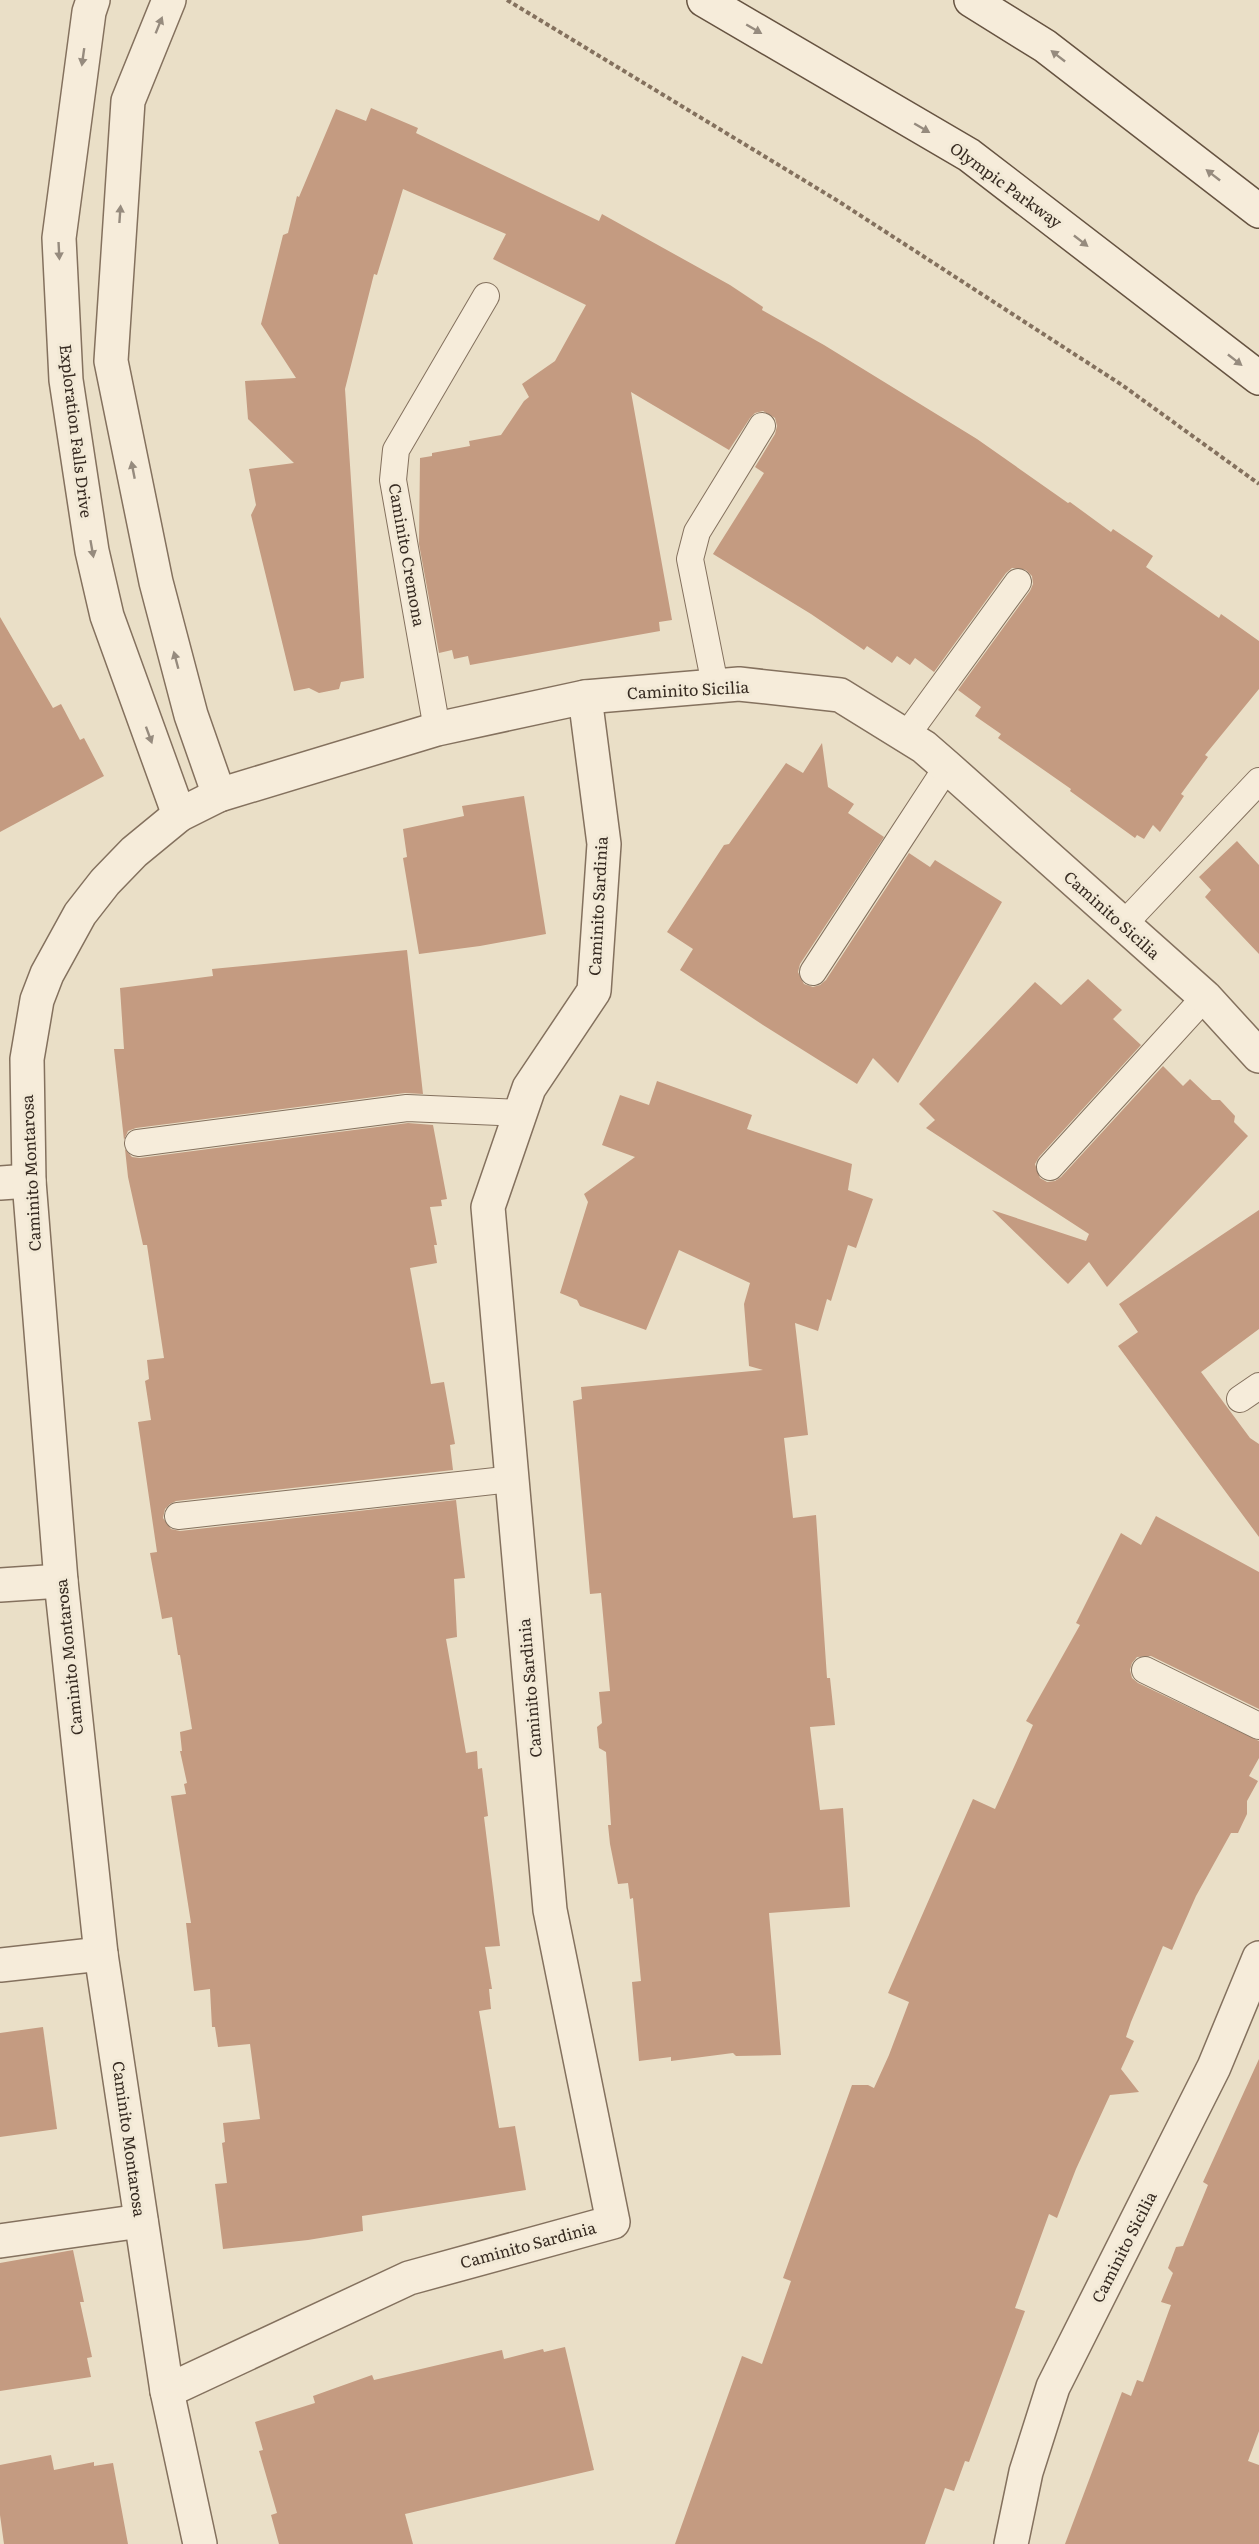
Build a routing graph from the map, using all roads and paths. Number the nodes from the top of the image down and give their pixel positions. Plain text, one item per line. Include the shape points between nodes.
1 (93, 0) edge
2 (169, 0) edge
3 (507, 0) edge
4 (704, 0) edge
5 (971, 0) edge
6 (1259, 211) edge
7 (486, 296) dead end
8 (1259, 378) edge
9 (762, 426) dead end
10 (1259, 484) edge
11 (1018, 582) dead end
12 (715, 686) junction
13 (585, 697) junction
14 (437, 729) junction
15 (906, 736) junction
16 (947, 767) junction
17 (1259, 781) edge
18 (219, 795) junction
19 (179, 815) junction
20 (1123, 925) junction
21 (813, 972) dead end
22 (1205, 997) junction
23 (1259, 1056) edge
24 (520, 1113) junction
25 (138, 1143) dead end
26 (1050, 1167) dead end
27 (15, 1182) edge
28 (512, 1479) junction
29 (178, 1516) dead end
30 (61, 1581) junction
31 (0, 1585) edge
32 (1145, 1670) dead end
33 (1259, 1725) edge
34 (101, 1954) junction
35 (1259, 1958) edge
36 (0, 1965) edge
37 (141, 2221) junction
38 (0, 2241) edge
39 (167, 2391) junction
40 (200, 2544) edge
41 (1011, 2544) edge

1 -> 19 street, Exploration Falls Drive via 59,238 66,380 92,551 107,616
18 -> 2 street via 191,715 156,582 111,361 128,101
3 - 10 path via 838,201 1122,386
4 -> 8 street, Olympic Parkway via 969,155
6 -> 5 street via 1045,46
7 - 14 lane, Caminito Cremona via 396,450 393,480
9 - 12 lane via 697,532 690,559
11 - 15 lane
12 - 13 street, Caminito Sicilia
12 - 15 street, Caminito Sicilia via 738,684 840,695
13 - 14 street, Caminito Sicilia
13 - 24 street, Caminito Sardinia via 604,844 594,991 529,1088
14 - 18 street, Caminito Sicilia
15 - 16 street, Caminito Sicilia
16 - 20 street, Caminito Sicilia
16 - 21 lane
17 - 20 lane
18 - 19 street, Caminito Sicilia
19 - 27 street, Caminito Montarosa via 105,882 80,914 46,975 37,1000 27,1059
20 - 22 street, Caminito Sicilia
22 - 23 street, Caminito Sicilia
22 - 26 lane
24 - 25 lane via 407,1108
24 - 28 street, Caminito Sardinia via 488,1207
27 - 30 street, Caminito Montarosa
28 - 29 lane
28 - 39 street, Caminito Sardinia via 550,1910 613,2222 409,2278
30 - 31 street
30 - 34 street, Caminito Montarosa
32 - 33 lane
34 - 36 street
34 - 37 street, Caminito Montarosa
35 - 41 street, Caminito Sicilia via 1214,2067 1053,2387 1026,2472
37 - 38 street
37 - 39 street, Caminito Montarosa
39 - 40 street, Caminito Montarosa

